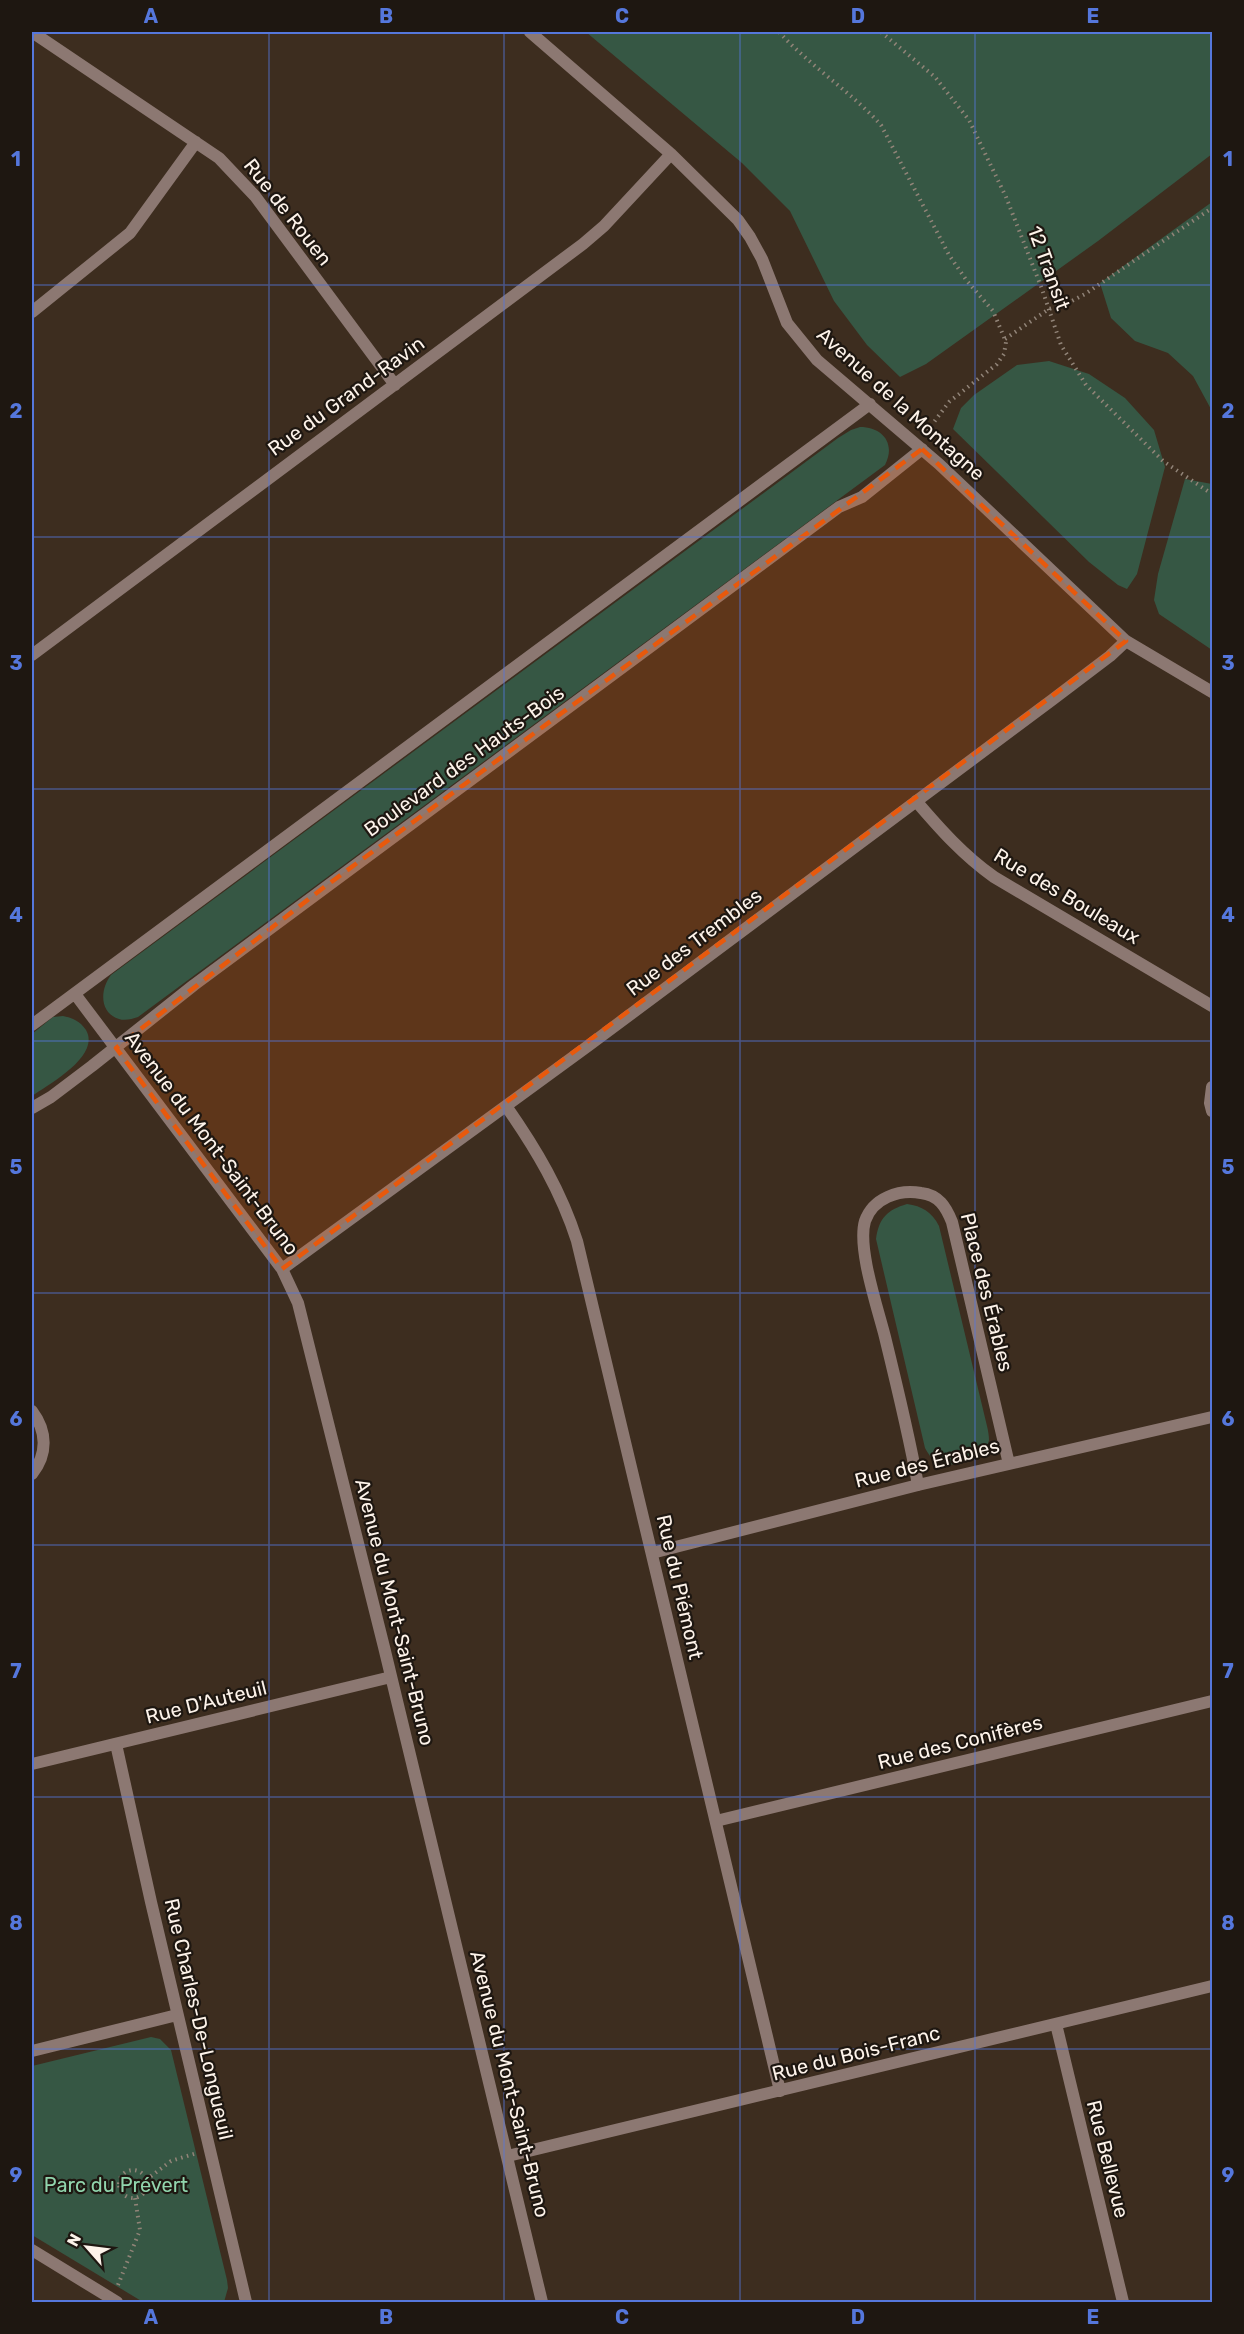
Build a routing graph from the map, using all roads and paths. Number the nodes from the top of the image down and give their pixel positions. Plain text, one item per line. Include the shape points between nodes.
1 (32, 32) edge
2 (530, 32) edge
3 (779, 32) edge
4 (881, 32) edge
5 (196, 142) junction
6 (671, 154) junction
7 (1212, 208) edge
8 (1049, 309) junction
9 (32, 312) edge
10 (1005, 339) junction
11 (395, 385) junction
12 (870, 404) junction
13 (938, 414) dead end
14 (922, 449) junction
15 (1212, 494) edge
16 (1126, 641) junction
17 (32, 655) edge
18 (1212, 692) edge
19 (916, 801) junction
20 (75, 994) junction
21 (1212, 1006) edge
22 (32, 1025) edge
23 (116, 1048) junction
24 (1212, 1087) edge
25 (506, 1106) junction
26 (32, 1108) edge
27 (1212, 1111) edge
28 (282, 1269) junction
29 (32, 1410) edge
30 (1212, 1417) edge
31 (1009, 1464) junction
32 (32, 1474) edge
33 (918, 1485) junction
34 (652, 1553) junction
35 (390, 1677) junction
36 (1212, 1701) edge
37 (116, 1744) junction
38 (32, 1764) edge
39 (716, 1821) junction
40 (1212, 1986) edge
41 (177, 2016) junction
42 (1056, 2024) junction
43 (32, 2051) edge
44 (780, 2091) junction
45 (210, 2150) junction
46 (507, 2156) junction
47 (146, 2180) junction
48 (135, 2198) junction
49 (32, 2250) edge
50 (114, 2300) edge
51 (246, 2302) edge
52 (542, 2302) edge
53 (1123, 2302) edge

1 - 5 street, Rue de Rouen
2 - 6 street, Avenue de la Montagne
3 - 10 path via 881,125 949,255 993,311
4 - 8 path, 12 Transit via 934,77 969,120 1006,197
5 - 9 street via 130,233
5 - 11 street, Rue de Rouen via 244,183
6 - 11 street, Rue du Grand-Ravin via 583,244
6 - 12 street, Avenue de la Montagne via 738,220 750,237 787,323 797,336 818,360
7 - 8 path via 1085,294
8 - 10 path
8 - 15 path, 12 Transit via 1061,345 1086,385 1163,461
10 - 13 path via 1004,354 997,364
11 - 17 street, Rue du Grand-Ravin
12 - 14 street, Avenue de la Montagne
12 - 20 street
14 - 16 street, Avenue de la Montagne
14 - 23 street, Boulevard des Hauts-Bois via 862,497 839,507 323,888
16 - 18 street, Avenue de la Montagne
16 - 19 street, Rue des Trembles
19 - 21 street, Rue des Bouleaux via 947,837 994,877
19 - 25 street, Rue des Trembles
20 - 22 street
20 - 23 street, Avenue du Mont-Saint-Bruno
23 - 26 street, Boulevard des Hauts-Bois
23 - 28 street, Avenue du Mont-Saint-Bruno
24 - 27 street
25 - 28 street, Rue des Trembles
25 - 34 street, Rue du Piémont via 541,1159 569,1215
28 - 35 street, Avenue du Mont-Saint-Bruno via 298,1302 310,1346
29 - 32 street via 42,1427 44,1442 42,1457
30 - 31 street, Rue des Érables
31 - 33 street, Rue des Érables
31 - 33 street, Place des Érables via 952,1222 946,1208 933,1196 902,1193 872,1208 865,1222 863,1246
33 - 34 street, Rue des Érables
34 - 39 street, Rue du Piémont
35 - 37 street, Rue D'Auteuil
35 - 46 street, Avenue du Mont-Saint-Bruno
36 - 39 street, Rue des Conifères
37 - 38 street, Rue D'Auteuil
37 - 41 street, Rue Charles-De-Longueuil
39 - 44 street, Rue du Piémont
40 - 42 street, Rue du Bois-Franc
41 - 43 street
41 - 45 street, Rue Charles-De-Longueuil
42 - 44 street, Rue du Bois-Franc
42 - 53 street, Rue Bellevue
44 - 46 street, Rue du Bois-Franc
45 - 47 path via 171,2161
45 - 51 street, Rue Charles-De-Longueuil
46 - 52 street, Avenue du Mont-Saint-Bruno
47 - 48 path via 143,2193
47 - 48 path via 132,2170 121,2178 120,2190
48 - 50 path via 140,2230
49 - 50 street

